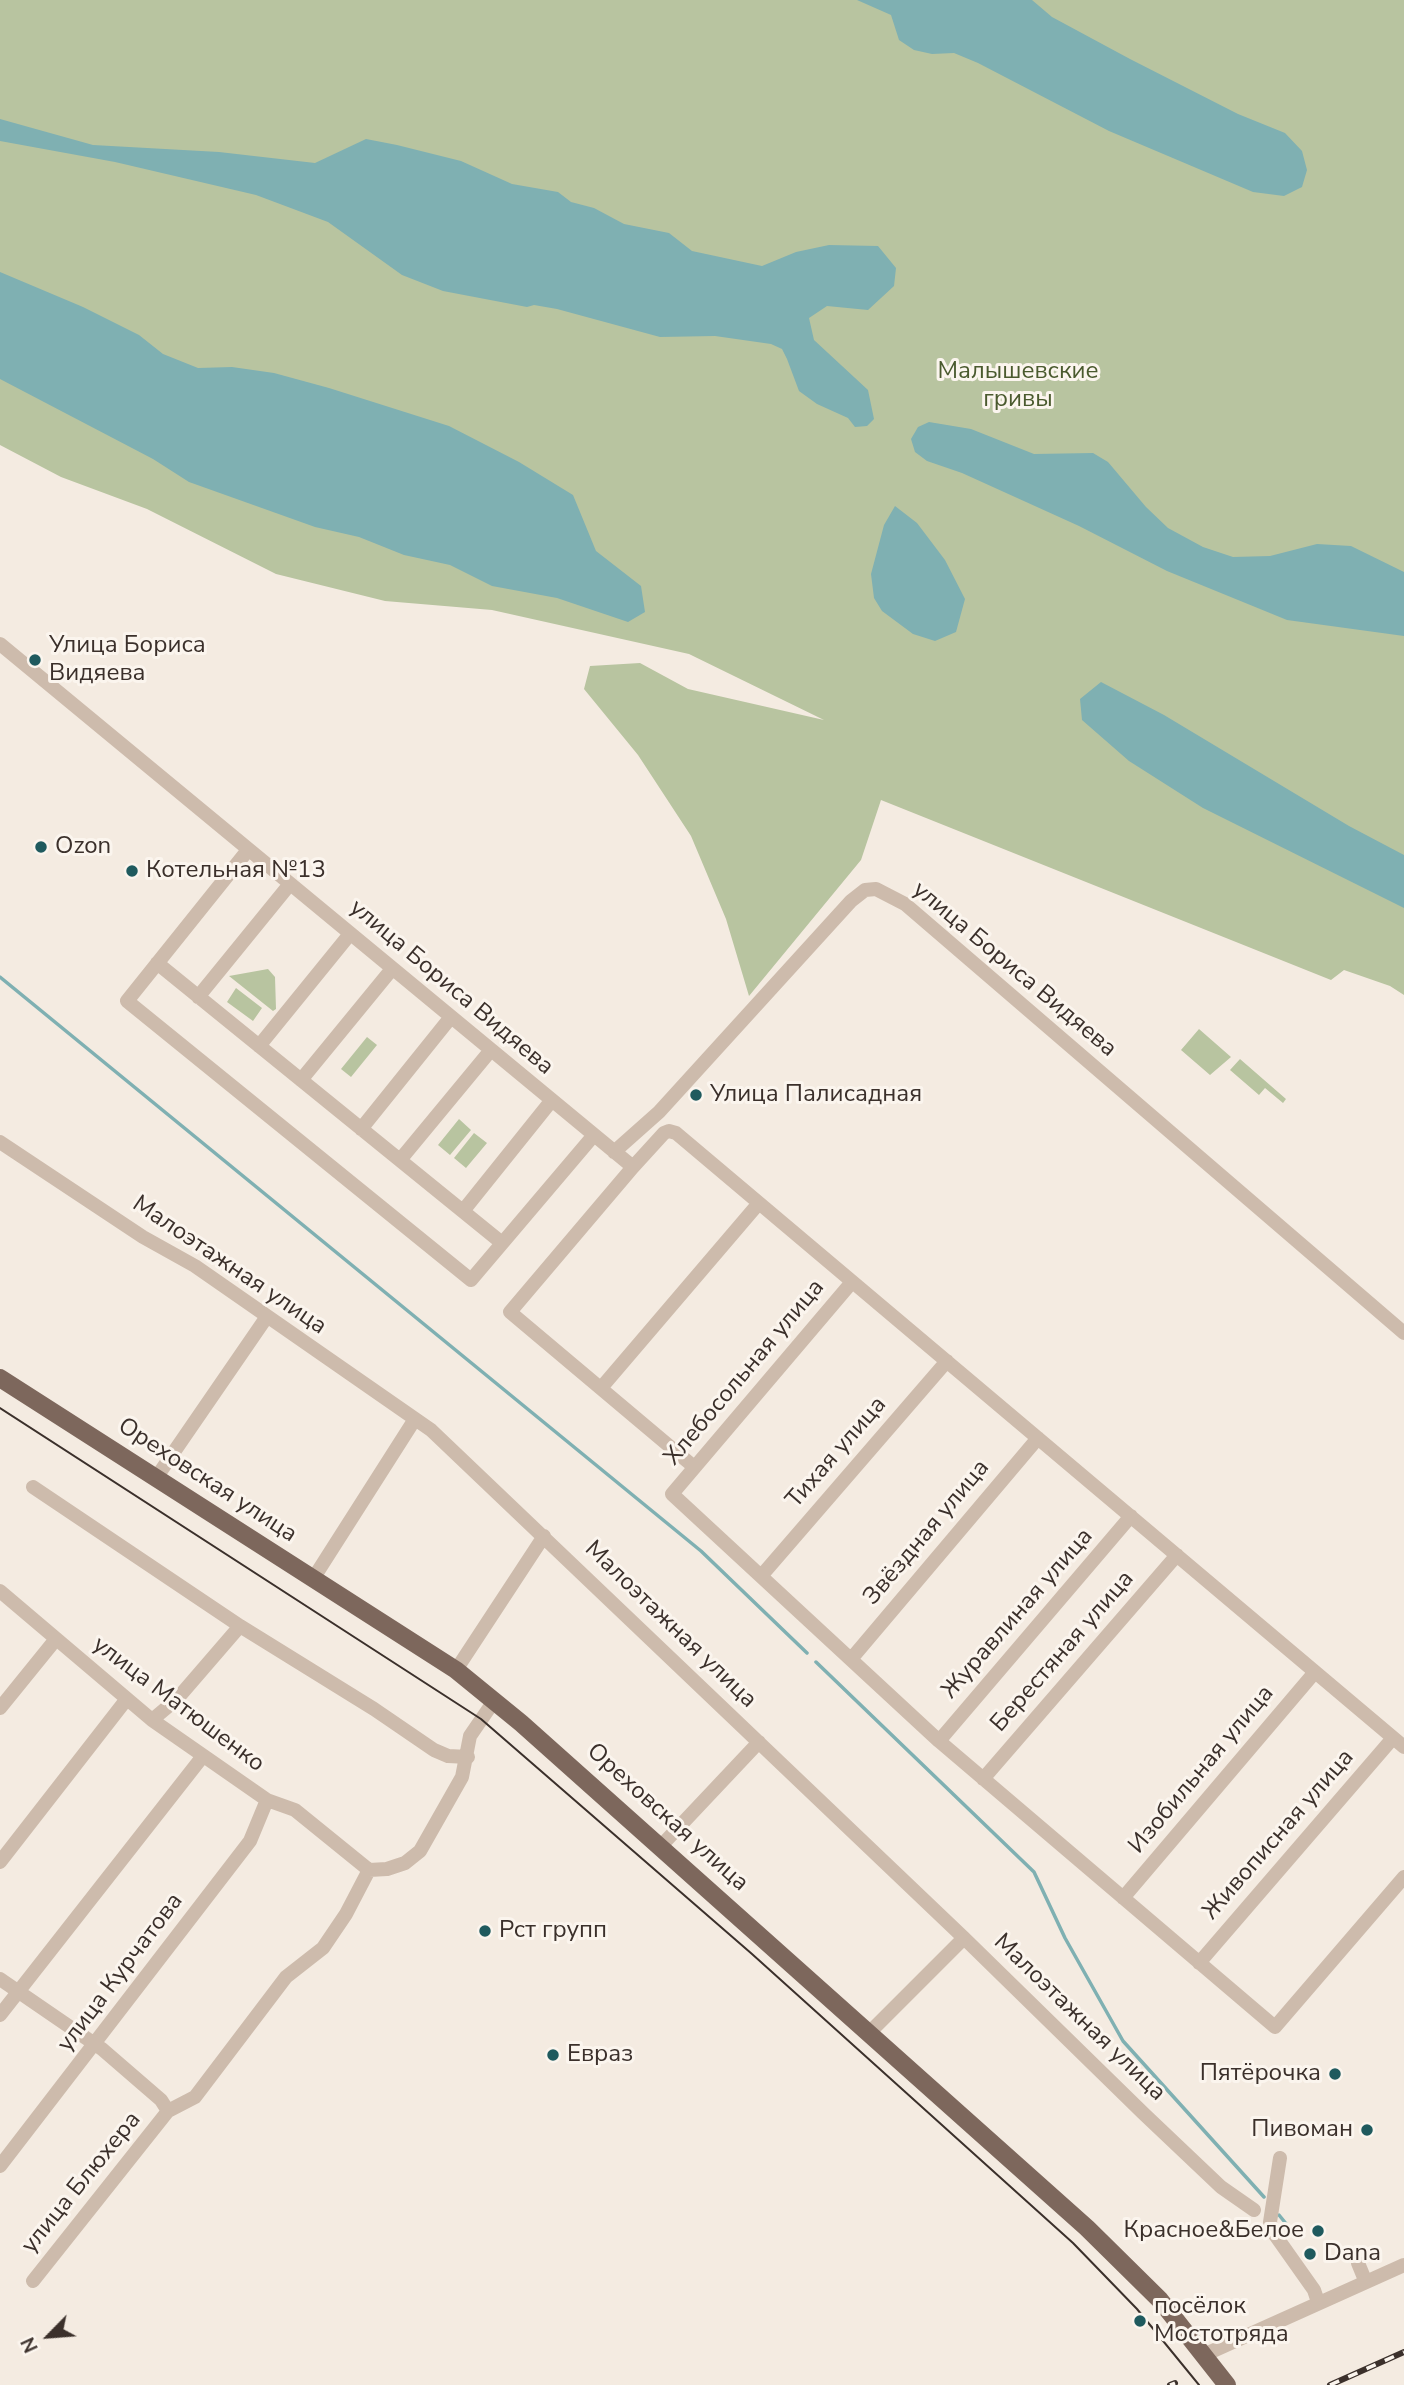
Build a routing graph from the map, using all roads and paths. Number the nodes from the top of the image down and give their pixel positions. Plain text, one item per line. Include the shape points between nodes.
1 (0, 645) edge
2 (248, 850) junction
3 (290, 884) junction
4 (350, 934) junction
5 (157, 964) junction
6 (392, 969) junction
7 (198, 997) junction
8 (452, 1017) junction
9 (259, 1046) junction
10 (492, 1050) junction
11 (301, 1080) junction
12 (552, 1100) junction
13 (362, 1129) junction
14 (594, 1135) junction
15 (0, 1142) edge
16 (614, 1152) junction
17 (400, 1160) junction
18 (633, 1167) junction
19 (759, 1203) junction
20 (463, 1211) junction
21 (502, 1243) junction
22 (852, 1282) junction
23 (266, 1318) junction
24 (1404, 1334) edge
25 (947, 1361) junction
26 (0, 1378) edge
27 (601, 1388) junction
28 (415, 1419) junction
29 (1038, 1438) junction
30 (693, 1466) junction
31 (156, 1478) junction
32 (33, 1487) dead end
33 (1132, 1516) junction
34 (544, 1536) junction
35 (1177, 1555) junction
36 (762, 1575) junction
37 (313, 1578) junction
38 (0, 1591) edge
39 (240, 1626) junction
40 (56, 1639) junction
41 (852, 1658) junction
42 (456, 1670) junction
43 (1315, 1672) junction
44 (127, 1700) junction
45 (494, 1701) junction
46 (0, 1708) edge
47 (152, 1720) junction
48 (939, 1741) junction
49 (759, 1742) junction
50 (1398, 1742) edge
51 (203, 1756) junction
52 (468, 1757) junction
53 (983, 1779) junction
54 (267, 1800) junction
55 (661, 1846) junction
56 (0, 1862) edge
57 (369, 1870) junction
58 (1404, 1877) edge
59 (1124, 1898) junction
60 (964, 1938) junction
61 (1199, 1963) junction
62 (0, 1979) edge
63 (18, 1993) junction
64 (0, 2015) edge
65 (870, 2032) junction
66 (95, 2045) junction
67 (168, 2111) junction
68 (1280, 2158) dead end
69 (0, 2166) edge
70 (1254, 2210) dead end
71 (1357, 2263) dead end
72 (1404, 2265) edge
73 (1365, 2280) junction
74 (33, 2281) dead end
75 (1318, 2302) junction
76 (1206, 2354) junction
77 (1227, 2385) edge

1 - 2 street, улица Бориса Видяева
2 - 3 street, улица Бориса Видяева
2 - 5 street
3 - 4 street, улица Бориса Видяева
3 - 7 street
4 - 6 street, улица Бориса Видяева
4 - 9 street
5 - 7 street
5 - 21 street via 127,1001 471,1280
6 - 8 street, улица Бориса Видяева
6 - 11 street
7 - 9 street
8 - 10 street, улица Бориса Видяева
8 - 13 street
9 - 11 street
10 - 12 street, улица Бориса Видяева
10 - 17 street
11 - 13 street
12 - 14 street, улица Бориса Видяева
12 - 20 street
13 - 17 street
14 - 16 street, улица Бориса Видяева
14 - 21 street
15 - 23 street, Малоэтажная улица via 195,1266
16 - 18 street, улица Бориса Видяева
16 - 24 street, улица Бориса Видяева via 659,1112 851,901 865,890 876,889 905,904
17 - 20 street
18 - 19 street via 669,1131
18 - 27 street via 510,1312
19 - 22 street
19 - 27 street
20 - 21 street
22 - 25 street
22 - 30 street, Хлебосольная улица
23 - 28 street, Малоэтажная улица
23 - 31 street
25 - 29 street
25 - 36 street, Тихая улица
26 - 31 main road, Ореховская улица
27 - 30 street
28 - 34 street, Малоэтажная улица
28 - 37 street
29 - 33 street
29 - 41 street, Звёздная улица
30 - 36 street, Хлебосольная улица via 672,1494
31 - 37 main road, Ореховская улица
32 - 39 street
33 - 35 street
33 - 48 street, Журавлиная улица
34 - 42 street
34 - 49 street, Малоэтажная улица
35 - 43 street
35 - 53 street, Берестяная улица
36 - 41 street
37 - 42 main road, Ореховская улица
38 - 40 street, улица Матюшенко
39 - 47 street via 177,1699
39 - 52 street via 434,1750
40 - 44 street, улица Матюшенко
40 - 46 street
41 - 48 street
42 - 45 main road, Ореховская улица
43 - 50 street
43 - 59 street, Изобильная улица
44 - 47 street, улица Матюшенко
44 - 56 street
45 - 52 street via 470,1736
45 - 55 main road, Ореховская улица
47 - 51 street, улица Матюшенко
48 - 53 street
49 - 55 street
49 - 60 street, Малоэтажная улица
50 - 61 street, Живописная улица
51 - 54 street, улица Матюшенко
51 - 63 street
52 - 57 street via 462,1777 420,1851 405,1863
53 - 59 street
54 - 57 street, улица Матюшенко via 295,1810
54 - 66 street, улица Курчатова via 250,1841
55 - 65 main road, Ореховская улица
57 - 67 street, улица Блюхера via 323,1948 286,1977 195,2097
58 - 61 street via 1275,2027
59 - 61 street
60 - 65 street
60 - 70 street, Малоэтажная улица via 1221,2187
62 - 63 street
63 - 64 street
63 - 66 street
65 - 76 main road, Ореховская улица via 1121,2261
66 - 67 street
66 - 69 street, улица Курчатова
67 - 74 street, улица Блюхера
68 - 75 street via 1270,2222
71 - 73 street
72 - 73 street
73 - 75 street
75 - 76 street
76 - 77 main road, Ореховская улица

